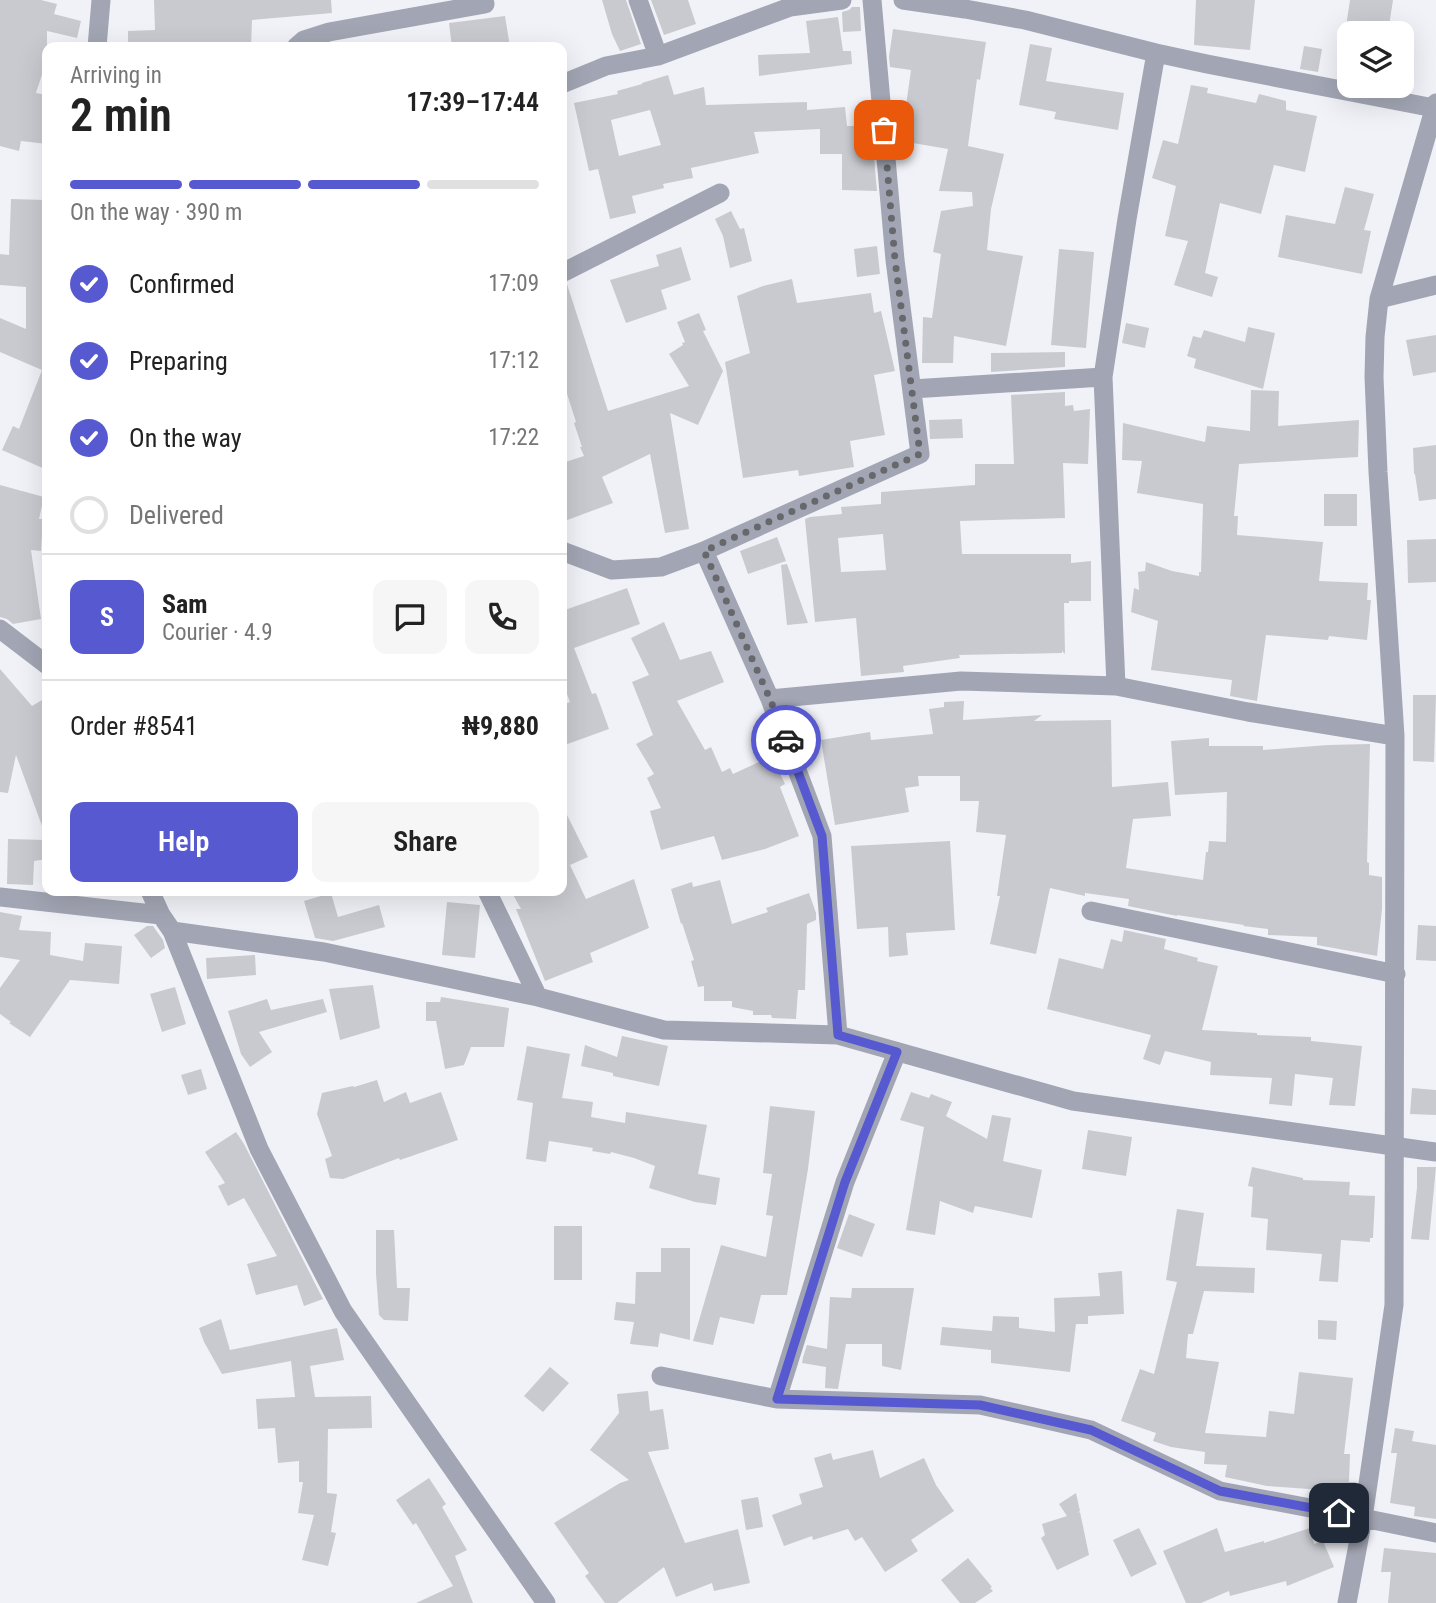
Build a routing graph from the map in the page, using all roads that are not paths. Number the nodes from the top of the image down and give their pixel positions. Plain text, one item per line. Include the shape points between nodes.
1 (101, 0) edge
2 (638, 0) edge
3 (842, 0) edge
4 (872, 0) edge
5 (903, 0) edge
6 (485, 5) dead end
7 (97, 42) edge
8 (302, 42) edge
9 (1156, 53) junction
10 (658, 55) junction
11 (567, 81) edge
12 (1435, 106) edge
13 (720, 192) dead end
14 (567, 270) edge
15 (1436, 285) edge
16 (1379, 299) junction
17 (1103, 377) junction
18 (912, 389) junction
19 (704, 551) junction
20 (567, 553) edge
21 (0, 629) edge
22 (42, 661) edge
23 (1116, 685) junction
24 (770, 699) junction
25 (1395, 736) junction
26 (152, 896) edge
27 (488, 896) edge
28 (0, 897) edge
29 (1091, 911) dead end
30 (161, 915) junction
31 (172, 931) junction
32 (1396, 974) junction
33 (538, 997) junction
34 (838, 1035) junction
35 (897, 1052) junction
36 (1395, 1145) junction
37 (1436, 1152) edge
38 (661, 1376) dead end
39 (777, 1399) junction
40 (1363, 1518) junction
41 (1436, 1533) edge
42 (547, 1603) edge
43 (1347, 1603) edge

1 - 7 street
2 - 10 street
3 - 10 street via 790,7
4 - 18 street via 895,260
5 - 9 street via 1025,20
6 - 8 street via 329,32
9 - 12 street
9 - 17 street
10 - 11 street via 606,66
12 - 16 street
13 - 14 street
15 - 16 street
16 - 25 street via 1374,377
17 - 18 street
17 - 23 street
18 - 19 street via 920,454
19 - 20 street via 661,567 612,570
19 - 24 street
21 - 22 street
23 - 24 street via 961,681
23 - 25 street
24 - 34 street via 822,836
25 - 32 street
26 - 30 street
27 - 33 street
28 - 30 street
29 - 32 street
30 - 31 street
31 - 33 street via 324,952
31 - 42 street via 259,1149 343,1311
32 - 36 street
33 - 34 street via 664,1030
34 - 35 street
35 - 36 street via 1073,1101
35 - 39 street via 845,1182
36 - 37 street
36 - 40 street via 1394,1305
38 - 39 street
39 - 40 street via 980,1405 1091,1430 1220,1491
40 - 41 street
40 - 43 street

